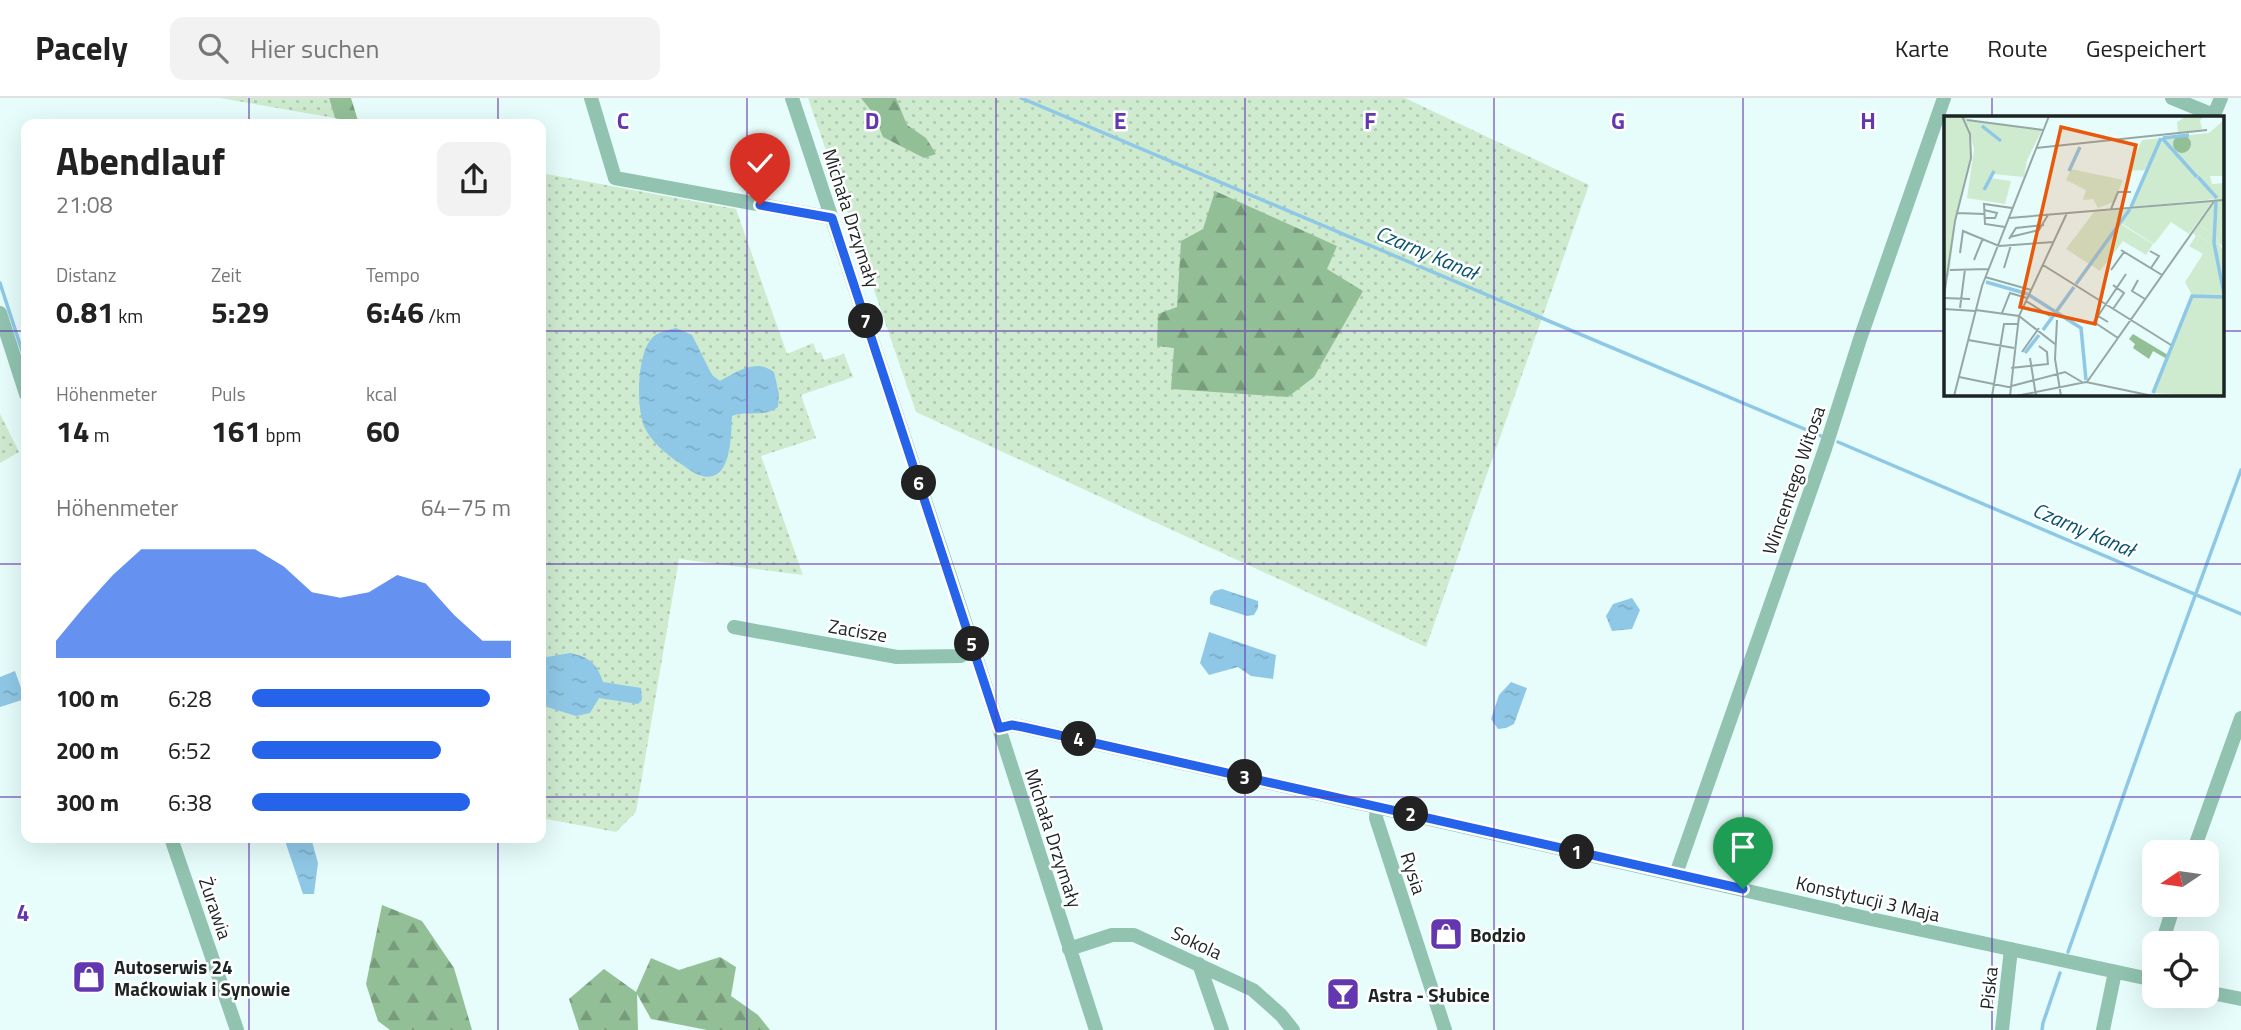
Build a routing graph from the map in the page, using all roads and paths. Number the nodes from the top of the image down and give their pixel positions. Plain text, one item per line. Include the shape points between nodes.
1 (591, 98) edge
2 (792, 98) edge
3 (1944, 98) edge
4 (2172, 98) edge
5 (2221, 98) edge
6 (832, 218) junction
7 (0, 313) edge
8 (21, 378) edge
9 (734, 627) dead end
10 (974, 650) junction
11 (2241, 718) edge
12 (999, 728) junction
13 (1377, 807) junction
14 (2197, 840) edge
15 (174, 843) edge
16 (1676, 874) junction
17 (1069, 949) junction
18 (2011, 949) junction
19 (1199, 964) junction
20 (2115, 972) junction
21 (2142, 975) edge
22 (2219, 994) edge
23 (2241, 999) edge
24 (237, 1030) edge
25 (1096, 1030) edge
26 (1222, 1030) edge
27 (1293, 1030) edge
28 (1445, 1030) edge
29 (2002, 1030) edge
30 (2102, 1030) edge

1 - 6 street via 615,178
2 - 6 street, Michała Drzymały
3 - 16 street, Wincentego Witosa
4 - 5 street via 2211,114
6 - 10 street, Michała Drzymały
7 - 8 street
9 - 10 street, Zacisze via 897,657 960,656
10 - 12 street, Michała Drzymały
11 - 14 street
12 - 13 street, Konstytucji 3 Maja via 1023,727
12 - 17 street, Michała Drzymały
13 - 16 street, Konstytucji 3 Maja
13 - 28 street, Rysia via 1376,818
15 - 24 street, Żurawia
16 - 18 street, Konstytucji 3 Maja
17 - 19 street, Sokola via 1112,936 1134,935
17 - 25 street, Michała Drzymały
18 - 20 street, Konstytucji 3 Maja
18 - 29 street, Piska
19 - 26 street
19 - 27 street, Sokola via 1253,990
20 - 21 street, Konstytucji 3 Maja
20 - 30 street
22 - 23 street

